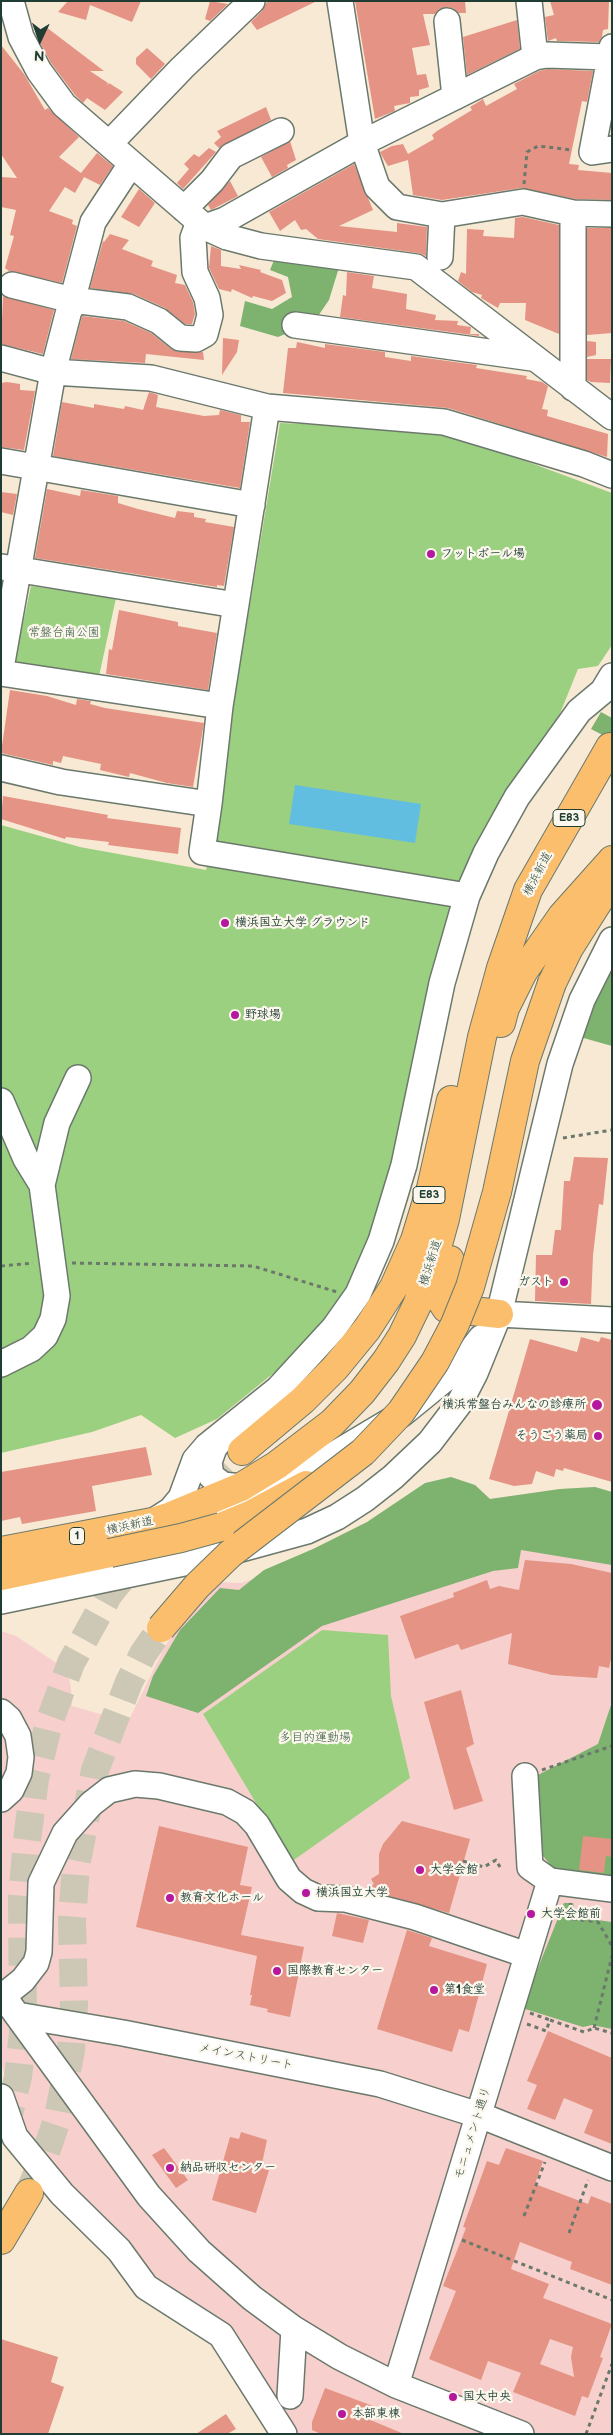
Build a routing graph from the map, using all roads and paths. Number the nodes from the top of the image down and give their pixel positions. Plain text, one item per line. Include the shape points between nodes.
1 (11, 1) edge
2 (252, 1) edge
3 (340, 1) edge
4 (528, 1) edge
5 (447, 20) dead end
6 (610, 52) edge
7 (535, 57) junction
8 (455, 97) junction
9 (281, 131) dead end
10 (362, 143) junction
11 (109, 144) junction
12 (602, 150) edge
13 (131, 164) junction
14 (522, 202) junction
15 (572, 214) junction
16 (612, 214) edge
17 (442, 215) junction
18 (196, 219) junction
19 (440, 273) junction
20 (12, 285) dead end
21 (70, 308) junction
22 (294, 325) dead end
23 (1, 358) edge
24 (534, 358) junction
25 (53, 372) junction
26 (573, 388) junction
27 (267, 407) junction
28 (612, 417) edge
29 (1, 460) edge
30 (37, 466) junction
31 (612, 475) edge
32 (252, 505) junction
33 (10, 568) edge
34 (236, 604) junction
35 (1, 668) edge
36 (1, 673) edge
37 (612, 676) edge
38 (220, 706) junction
39 (610, 747) dead end
40 (1, 768) edge
41 (209, 804) junction
42 (612, 860) edge
43 (612, 880) edge
44 (528, 890) junction
45 (466, 896) junction
46 (612, 940) edge
47 (78, 1078) dead end
48 (1, 1101) edge
49 (612, 1130) edge
50 (607, 1132) junction
51 (612, 1135) edge
52 (572, 1136) dead end
53 (42, 1185) junction
54 (53, 1262) junction
55 (1, 1266) edge
56 (347, 1295) dead end
57 (499, 1314) junction
58 (612, 1320) edge
59 (1, 1364) edge
60 (381, 1434) junction
61 (235, 1441) junction
62 (241, 1487) junction
63 (210, 1501) joint
64 (152, 1522) junction
65 (1, 1551) edge
66 (1, 1576) edge
67 (1, 1601) edge
68 (161, 1628) tunnel mouth
69 (1, 1712) edge
70 (612, 1746) edge
71 (525, 1776) joint
72 (1, 1799) edge
73 (463, 1861) dead end
74 (500, 1867) dead end
75 (550, 1881) junction
76 (612, 1889) edge
77 (570, 1901) dead end
78 (612, 1946) edge
79 (527, 1955) junction
80 (612, 1956) edge
81 (7, 2001) edge
82 (523, 2010) dead end
83 (550, 2020) junction
84 (520, 2022) dead end
85 (594, 2028) junction
86 (612, 2033) edge
87 (1, 2097) edge
88 (552, 2143) junction
89 (604, 2163) edge
90 (29, 2193) tunnel mouth
91 (524, 2216) dead end
92 (443, 2233) junction
93 (569, 2233) dead end
94 (1, 2240) edge
95 (612, 2300) edge
96 (294, 2329) junction
97 (612, 2364) edge
98 (396, 2385) junction
99 (290, 2396) dead end
100 (284, 2434) edge
101 (521, 2434) edge
102 (586, 2434) edge

1 - 11 street via 21,37 39,71 64,105
2 - 11 street
3 - 10 street
4 - 7 street
5 - 8 street
6 - 7 street
6 - 12 street
7 - 8 street
8 - 10 street
9 - 18 street via 231,156 212,182
10 - 17 street via 377,187 397,207
10 - 18 street via 225,220
11 - 13 street
12 - 14 path via 538,146 526,152
13 - 18 street
13 - 21 street via 93,222
14 - 15 street
14 - 17 street
15 - 16 street
15 - 26 street
17 - 19 street
18 - 19 street via 227,237 261,246
18 - 21 street via 193,238 195,272 207,298 210,315 204,334 196,339 180,338 159,321 128,307
19 - 24 street
20 - 21 street
21 - 25 street
22 - 24 street
23 - 25 street
24 - 26 street
25 - 27 street via 151,378
25 - 30 street
26 - 28 street
27 - 31 street via 444,422
27 - 32 street
29 - 30 street
30 - 32 street
30 - 33 street
32 - 34 street
33 - 34 street
33 - 35 street
34 - 38 street
36 - 38 street
37 - 45 street via 603,691 579,711 516,797
38 - 41 street
39 - 44 highway, 横浜新道 / E83
40 - 41 street via 61,782
41 - 45 street via 202,852
42 - 57 highway via 562,916 523,972 505,1008 496,1041 470,1184 441,1300 446,1308
43 - 60 highway, 横浜新道, bridge via 569,948 552,983 525,1062 486,1234 466,1300 422,1383
44 - 61 highway, E83 via 489,956 479,984 431,1188 415,1240 394,1287 335,1368 303,1400
44 - 62 highway, 横浜新道 / E83 via 500,968 482,1037 445,1220 417,1305 402,1336 362,1392 306,1444
45 - 61 street via 442,983 404,1166 381,1241 358,1294 334,1328
46 - 57 street via 582,1000 560,1064
47 - 53 street via 57,1123
48 - 53 street via 26,1159
49 - 50 path
50 - 51 path
50 - 52 path
53 - 54 street
54 - 55 path
54 - 56 path via 253,1266
54 - 59 street via 57,1296 53,1320 45,1336 31,1349
57 - 58 street
57 - 64 street via 456,1370 382,1427 262,1495 178,1522
57 - 67 street via 459,1404 430,1442 393,1477 337,1516 307,1531 262,1544
60 - 66 highway, 横浜新道 / 1, bridge via 288,1496 221,1527
60 - 68 highway, bridge via 346,1466 230,1554
61 - 62 street via 214,1448 209,1462 211,1476 223,1485
61 - 64 street via 207,1446 194,1460 181,1498 171,1510
62 - 63 highway, 横浜新道 / E83
63 - 64 highway, 横浜新道 / 1
64 - 65 highway, 横浜新道 / 1
69 - 72 street via 18,1736 21,1757 19,1773 11,1790
70 - 71 path
71 - 75 street via 530,1867
73 - 74 path via 484,1867 496,1860
75 - 76 street
75 - 79 street, モニュメント通り
77 - 78 path via 573,1919 598,1922
79 - 81 street via 415,1917 345,1898 318,1898 303,1891 289,1878 257,1825 245,1812 227,1802 159,1786 135,1784 109,1790 91,1804 65,1833 41,1883 36,1963
79 - 92 street, モニュメント通り
80 - 85 path
81 - 88 street, メインストリート via 123,2032 380,2084
81 - 96 street via 149,2196 199,2251 252,2298
82 - 83 path
83 - 84 path via 546,2031
83 - 85 path via 584,2032
85 - 86 path
87 - 100 street via 15,2137 62,2194 119,2250 146,2287 221,2335
88 - 89 street, メインストリート
88 - 91 path
89 - 93 path
90 - 94 highway
92 - 95 path
92 - 98 street, モニュメント通り
96 - 98 street
96 - 99 street
97 - 102 path
98 - 101 street

